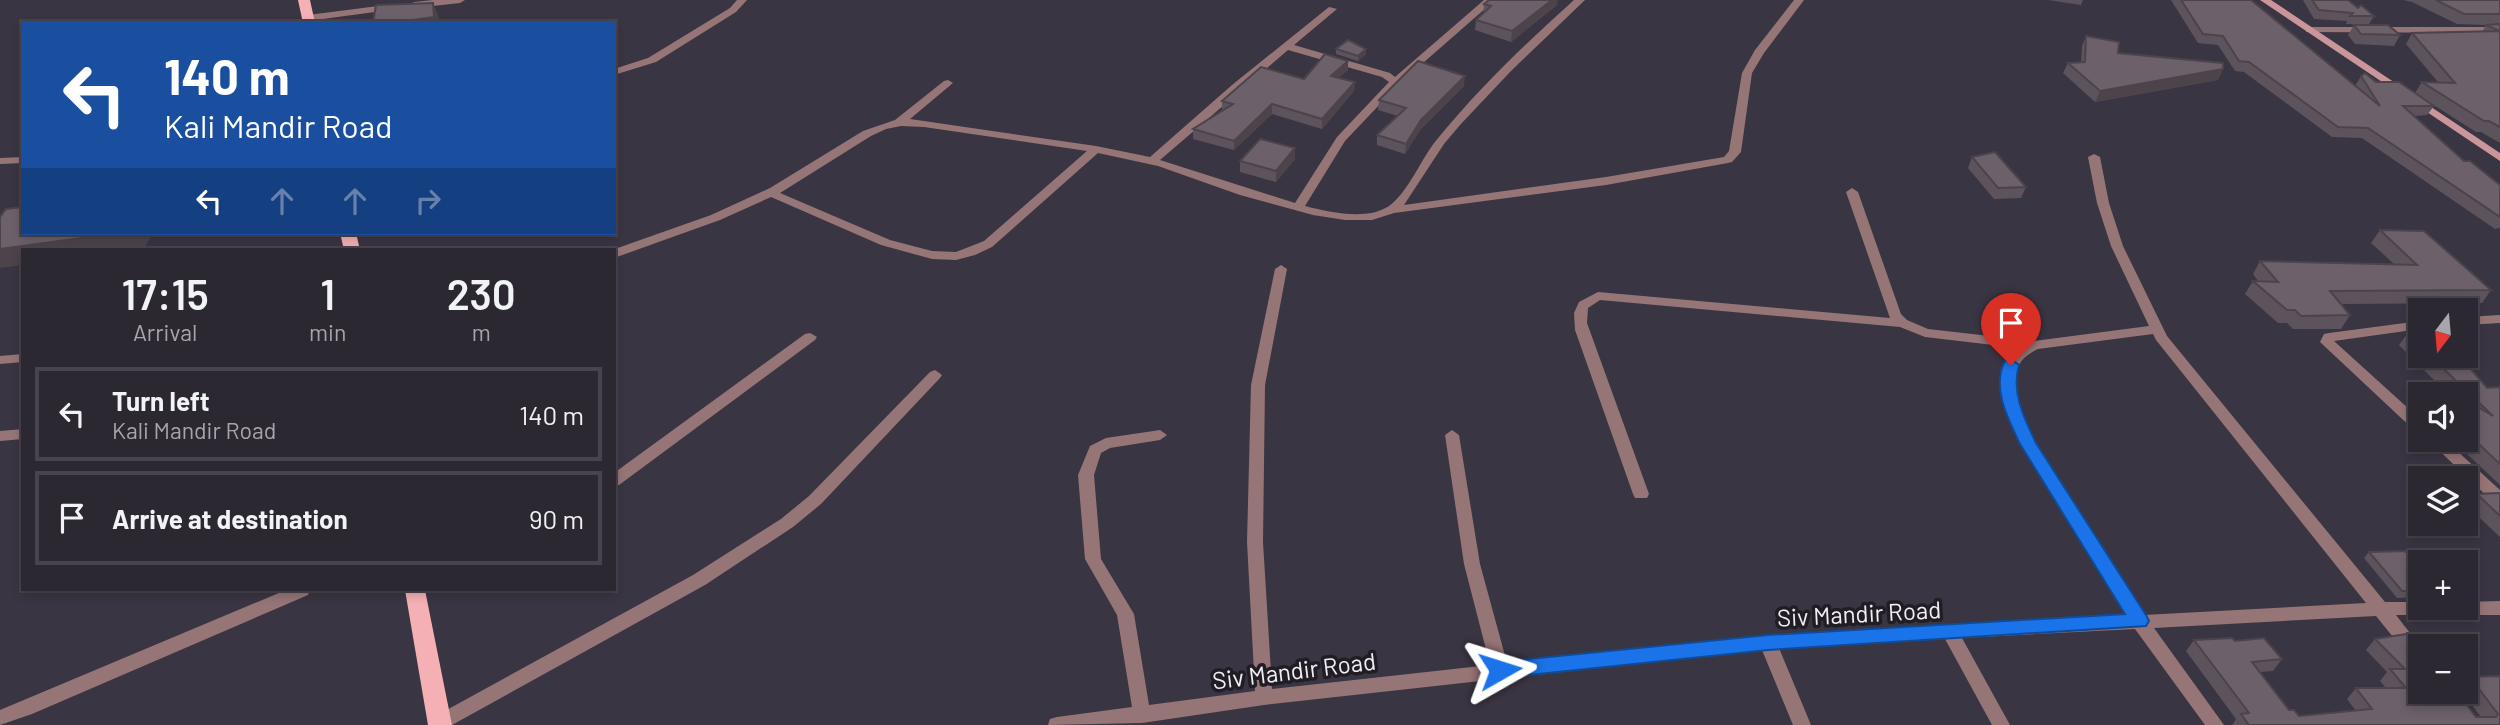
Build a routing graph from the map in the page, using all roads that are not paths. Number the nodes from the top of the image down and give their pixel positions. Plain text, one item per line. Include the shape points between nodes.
1 (304, 0) edge
2 (460, 0) edge
3 (742, 0) edge
4 (1490, 0) edge
5 (1580, 0) edge
6 (1799, 0) edge
7 (2265, 0) edge
8 (1332, 9) dead end
9 (309, 21) edge
10 (2310, 30) junction
11 (2500, 30) edge
12 (1285, 46) junction
13 (616, 71) edge
14 (1395, 82) junction
15 (948, 83) dead end
16 (899, 122) junction
17 (1096, 149) junction
18 (2094, 157) dead end
19 (2500, 158) edge
20 (21, 160) edge
21 (0, 161) edge
22 (1152, 161) junction
23 (1852, 192) dead end
24 (771, 193) junction
25 (1298, 208) junction
26 (1392, 210) junction
27 (616, 253) edge
28 (1281, 269) dead end
29 (2500, 319) edge
30 (2478, 320) edge
31 (1902, 323) junction
32 (2408, 327) edge
33 (2157, 329) junction
34 (810, 337) dead end
35 (2035, 345) junction
36 (21, 358) edge
37 (0, 360) edge
38 (935, 375) dead end
39 (2408, 416) edge
40 (21, 434) edge
41 (1160, 435) dead end
42 (1452, 435) dead end
43 (0, 436) edge
44 (2448, 452) edge
45 (616, 480) edge
46 (1641, 494) dead end
47 (2500, 499) edge
48 (300, 591) edge
49 (419, 591) edge
50 (2500, 608) edge
51 (2379, 609) junction
52 (2139, 621) junction
53 (1950, 632) junction
54 (1768, 642) junction
55 (2408, 644) edge
56 (1500, 670) junction
57 (1264, 697) junction
58 (1142, 715) junction
59 (0, 718) edge
60 (1169, 719) edge
61 (440, 724) edge
62 (1069, 724) edge
63 (1802, 725) edge
64 (2001, 725) edge
65 (2215, 725) edge

1 - 9 main road
2 - 9 street
3 - 13 street via 652,60
4 - 14 street
5 - 26 street via 1441,141
6 - 26 street via 1746,73 1735,152 1728,160
7 - 10 street
8 - 12 street
10 - 11 street
10 - 19 street
12 - 14 street via 1386,75
12 - 22 street
14 - 25 street via 1341,139
15 - 16 street
16 - 17 street
16 - 24 street via 875,131
17 - 22 street
17 - 24 street via 988,244 953,256 901,246
18 - 33 street via 2117,246
20 - 21 street
22 - 25 street
23 - 31 street via 1895,315
24 - 27 street
25 - 26 street via 1356,216
28 - 57 street via 1258,385 1255,542
29 - 30 street
31 - 35 street via 1925,333
31 - 46 street via 1598,296 1584,302 1582,330
32 - 39 street via 2329,337 2328,342
33 - 35 street
33 - 51 street via 2172,354
34 - 45 street
35 - 52 street via 2016,357 2008,376 2017,420
36 - 37 street
38 - 61 street via 815,500 787,523 699,580
40 - 43 street
41 - 58 street via 1106,443 1096,450 1086,475 1093,559 1125,614
42 - 56 street via 1472,564
44 - 47 street
48 - 59 street
49 - 61 main road
50 - 51 street, Siv Mandir Road
51 - 52 street, Siv Mandir Road
51 - 55 street
52 - 53 street, Siv Mandir Road
52 - 65 street
53 - 54 street, Siv Mandir Road
53 - 64 street
54 - 56 street, Siv Mandir Road
54 - 63 street
56 - 57 street, Siv Mandir Road
57 - 60 street, Siv Mandir Road
58 - 60 street, Siv Mandir Road
58 - 62 street, Siv Mandir Road

